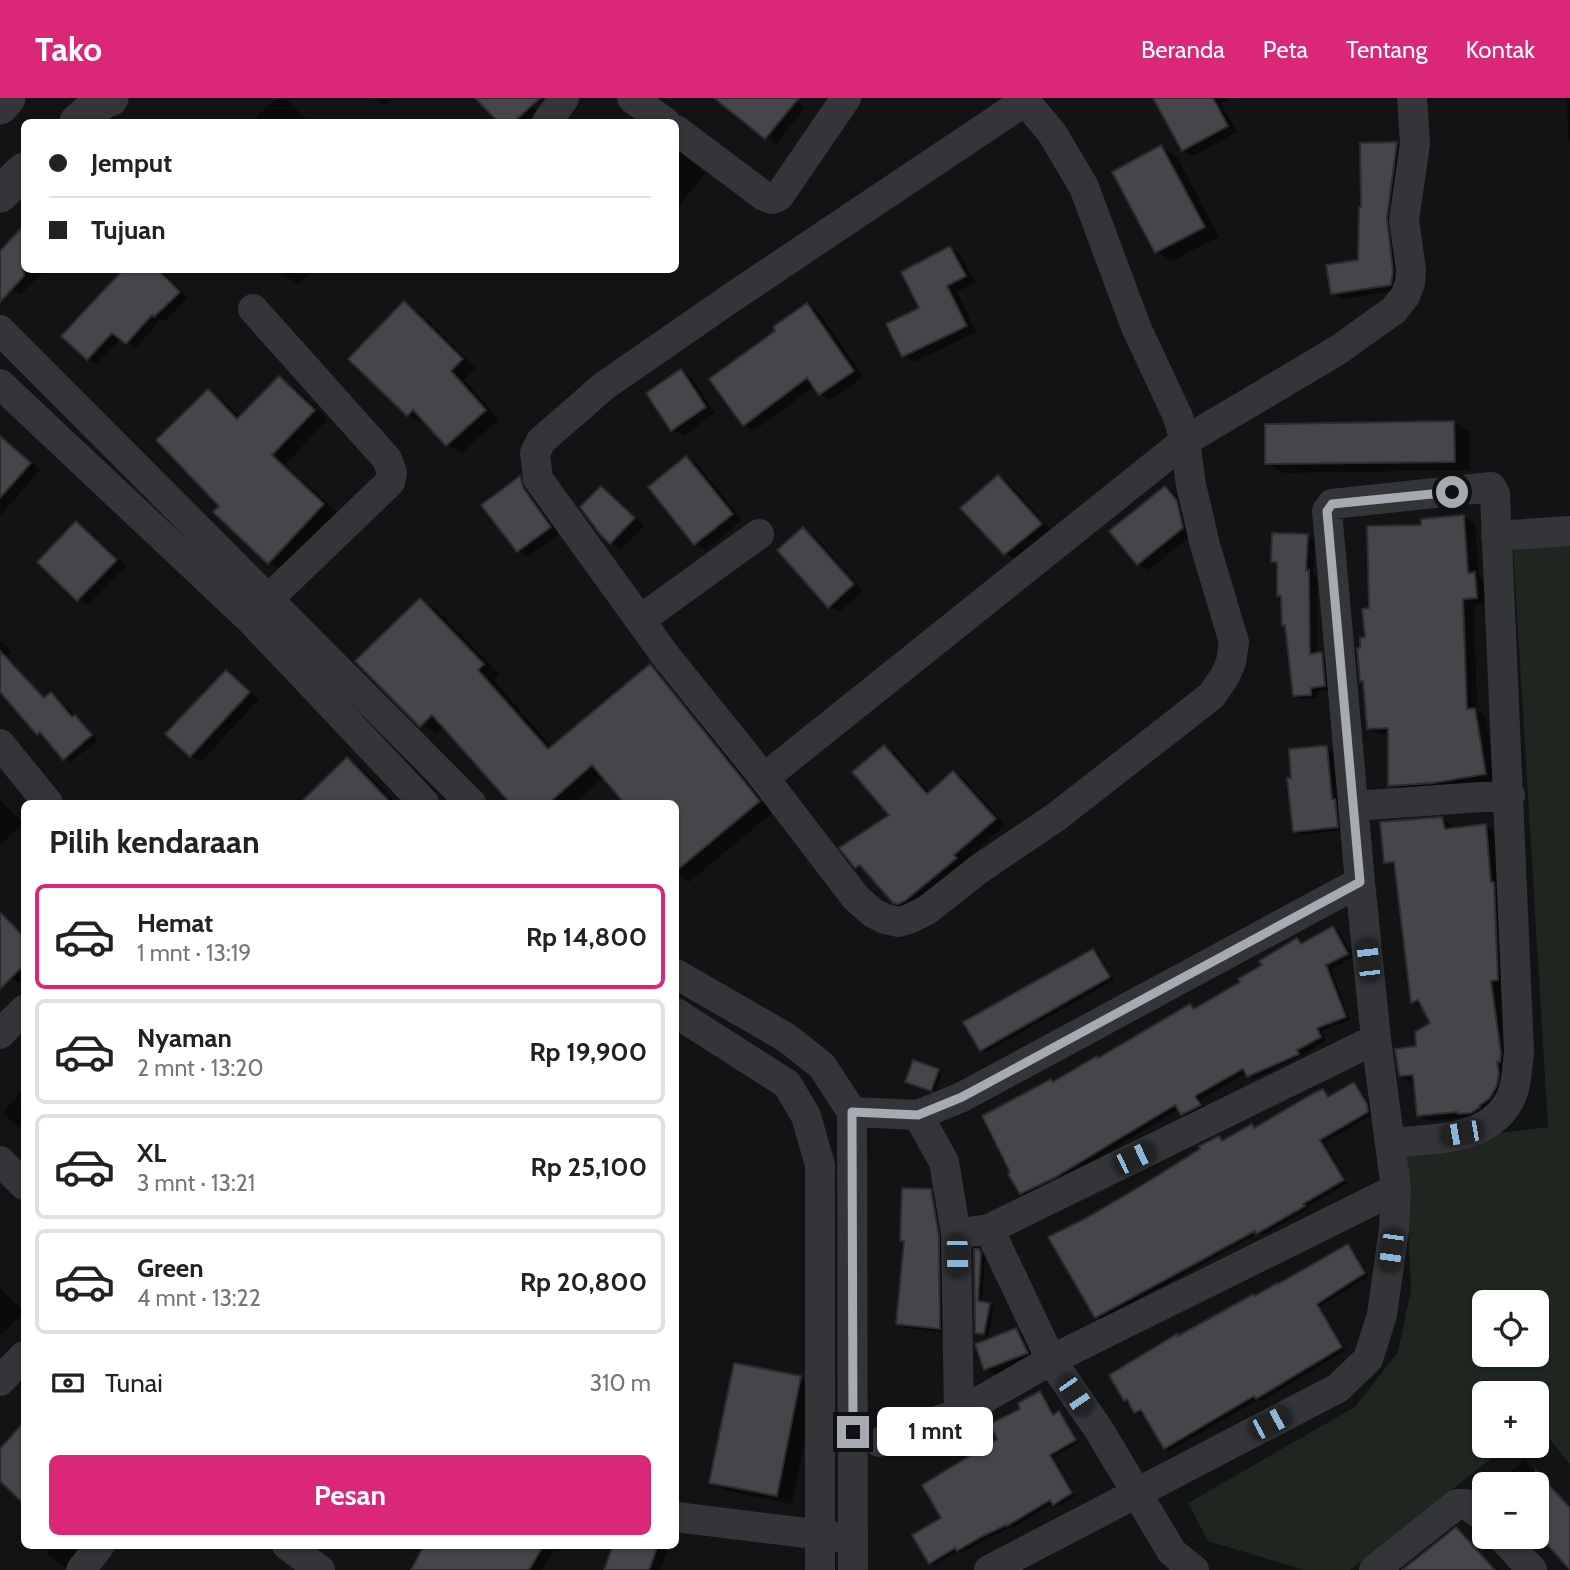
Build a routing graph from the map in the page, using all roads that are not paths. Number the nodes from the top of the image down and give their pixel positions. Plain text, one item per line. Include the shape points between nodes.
1 (7, 98) edge
2 (564, 98) edge
3 (632, 98) edge
4 (846, 98) edge
5 (1412, 98) edge
6 (1023, 100) edge
7 (0, 106) edge
8 (549, 119) edge
9 (661, 119) edge
10 (679, 132) edge
11 (21, 174) edge
12 (0, 194) edge
13 (253, 309) dead end
14 (0, 330) edge
15 (0, 384) edge
16 (1185, 441) junction
17 (1570, 531) edge
18 (759, 534) dead end
19 (1496, 536) junction
20 (258, 608) junction
21 (640, 620) junction
22 (0, 744) edge
23 (764, 778) junction
24 (1510, 795) junction
25 (46, 800) edge
26 (421, 800) edge
27 (468, 800) edge
28 (1353, 806) junction
29 (1360, 882) junction
30 (679, 976) edge
31 (21, 1013) edge
32 (679, 1015) edge
33 (0, 1034) edge
34 (1376, 1039) junction
35 (852, 1112) junction
36 (918, 1115) junction
37 (1390, 1143) junction
38 (0, 1161) edge
39 (21, 1182) edge
40 (1396, 1189) junction
41 (989, 1229) junction
42 (956, 1234) junction
43 (21, 1359) edge
44 (1051, 1360) junction
45 (0, 1381) edge
46 (959, 1413) junction
47 (880, 1442) dead end
48 (1135, 1493) junction
49 (1472, 1508) edge
50 (679, 1517) edge
51 (822, 1534) junction
52 (853, 1539) junction
53 (97, 1549) edge
54 (292, 1549) edge
55 (1513, 1549) edge
56 (81, 1570) edge
57 (320, 1570) edge
58 (820, 1570) edge
59 (853, 1570) edge
60 (989, 1570) edge
61 (1195, 1570) edge
62 (1374, 1570) edge
63 (1532, 1570) edge

1 - 7 street
2 - 8 street
3 - 9 street
4 - 10 street via 779,196 772,199
5 - 16 street via 1415,144 1404,220 1411,270 1405,296 1369,329
6 - 16 street via 1052,133 1083,187
6 - 21 street via 604,386 541,441 535,453 538,479
11 - 12 street
13 - 20 street via 387,459 392,472 390,482
14 - 20 street
15 - 20 street
16 - 23 street
16 - 23 street via 1205,545 1234,642 1231,662 1212,695 1056,817 927,909 899,922 873,913 856,898
17 - 19 street
18 - 21 street
19 - 24 street
19 - 28 street via 1491,487 1329,507
20 - 26 street
20 - 27 street
21 - 23 street
22 - 25 street
24 - 28 street
24 - 37 street via 1519,1054 1514,1091 1494,1121 1479,1130
28 - 29 street
29 - 34 street
29 - 36 street via 962,1097
30 - 35 street via 787,1038 822,1066
31 - 33 street
32 - 51 street via 787,1084 806,1116 820,1165
34 - 37 street
34 - 41 street
35 - 36 street
35 - 52 street
36 - 42 street via 944,1161
37 - 40 street
38 - 39 street
40 - 44 street
40 - 48 street via 1382,1315 1368,1359 1338,1388
41 - 42 street
41 - 44 street
42 - 46 street
43 - 45 street
44 - 46 street
44 - 48 street
46 - 47 street
48 - 60 street
48 - 61 street via 1172,1552
49 - 62 street via 1457,1504
50 - 51 street
51 - 52 street
51 - 58 street
52 - 59 street
53 - 56 street
54 - 57 street
55 - 63 street

